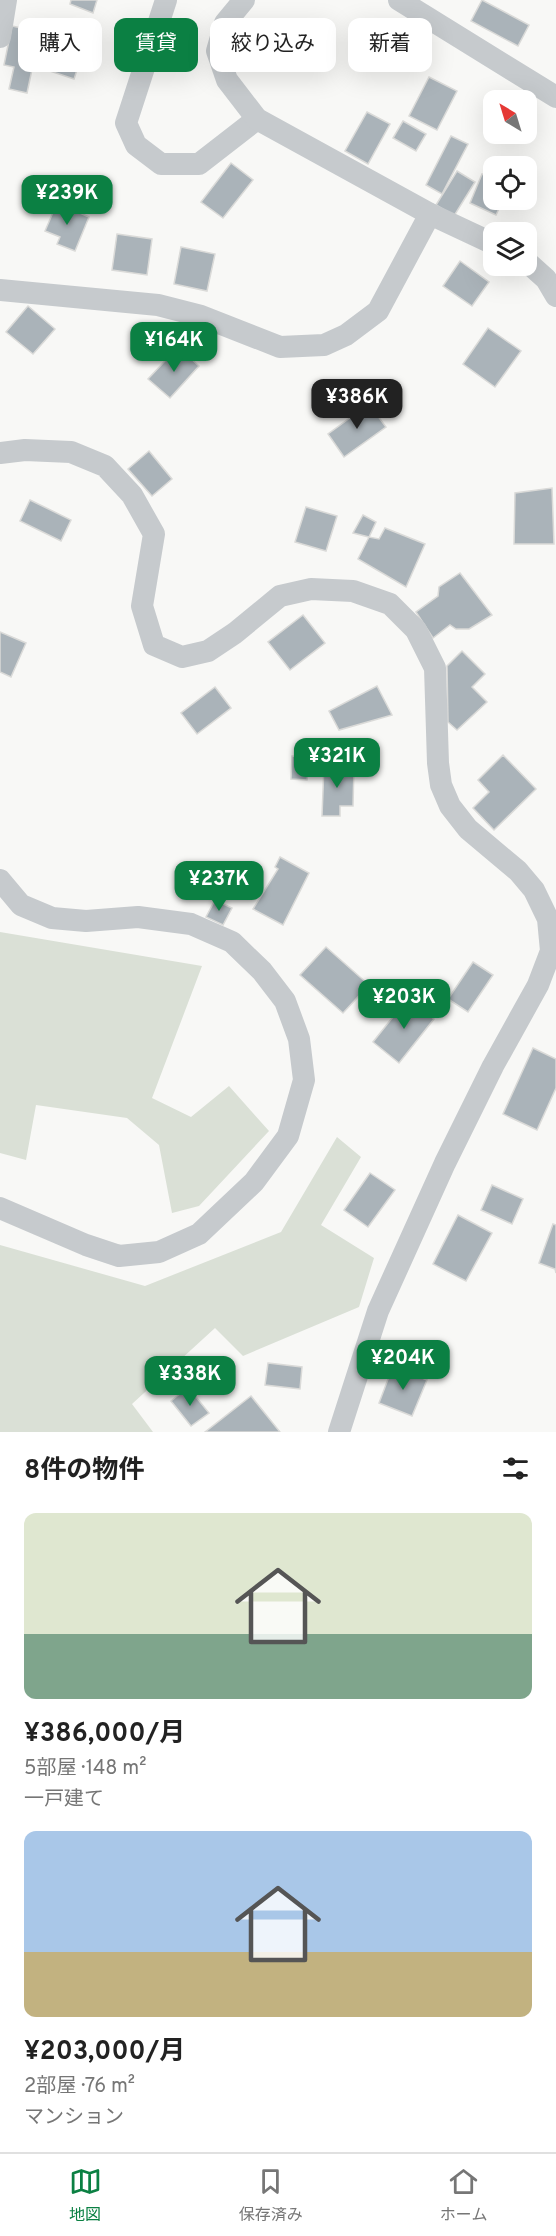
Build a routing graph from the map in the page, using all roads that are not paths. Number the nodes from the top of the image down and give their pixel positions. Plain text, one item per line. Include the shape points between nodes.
1 (6, 0) edge
2 (166, 0) edge
3 (243, 0) edge
4 (399, 0) edge
5 (0, 37) edge
6 (556, 97) edge
7 (257, 119) junction
8 (430, 214) junction
9 (483, 239) edge
10 (537, 271) edge
11 (0, 290) edge
12 (556, 296) edge
13 (0, 453) edge
14 (0, 880) edge
15 (0, 1208) edge
16 (339, 1432) edge

1 - 5 street
2 - 7 street via 126,123 136,145 161,164 199,164
3 - 7 street via 225,23 217,51 227,80
4 - 6 street
7 - 8 street
8 - 9 street
8 - 11 street via 378,311 346,335 324,345 280,347 201,316 158,305
10 - 12 street
13 - 16 street via 71,452 105,466 132,495 154,534 142,606 145,616 154,645 182,657 208,651 280,597 311,589 353,591 390,604 416,630 435,668 438,763 441,785 450,806 468,829 518,871 534,890 548,919 551,951 538,985 493,1066 378,1311
14 - 15 street via 21,905 52,918 86,921 138,917 180,922 232,942 285,1001 299,1039 304,1080 288,1136 254,1182 199,1234 159,1252 119,1256

